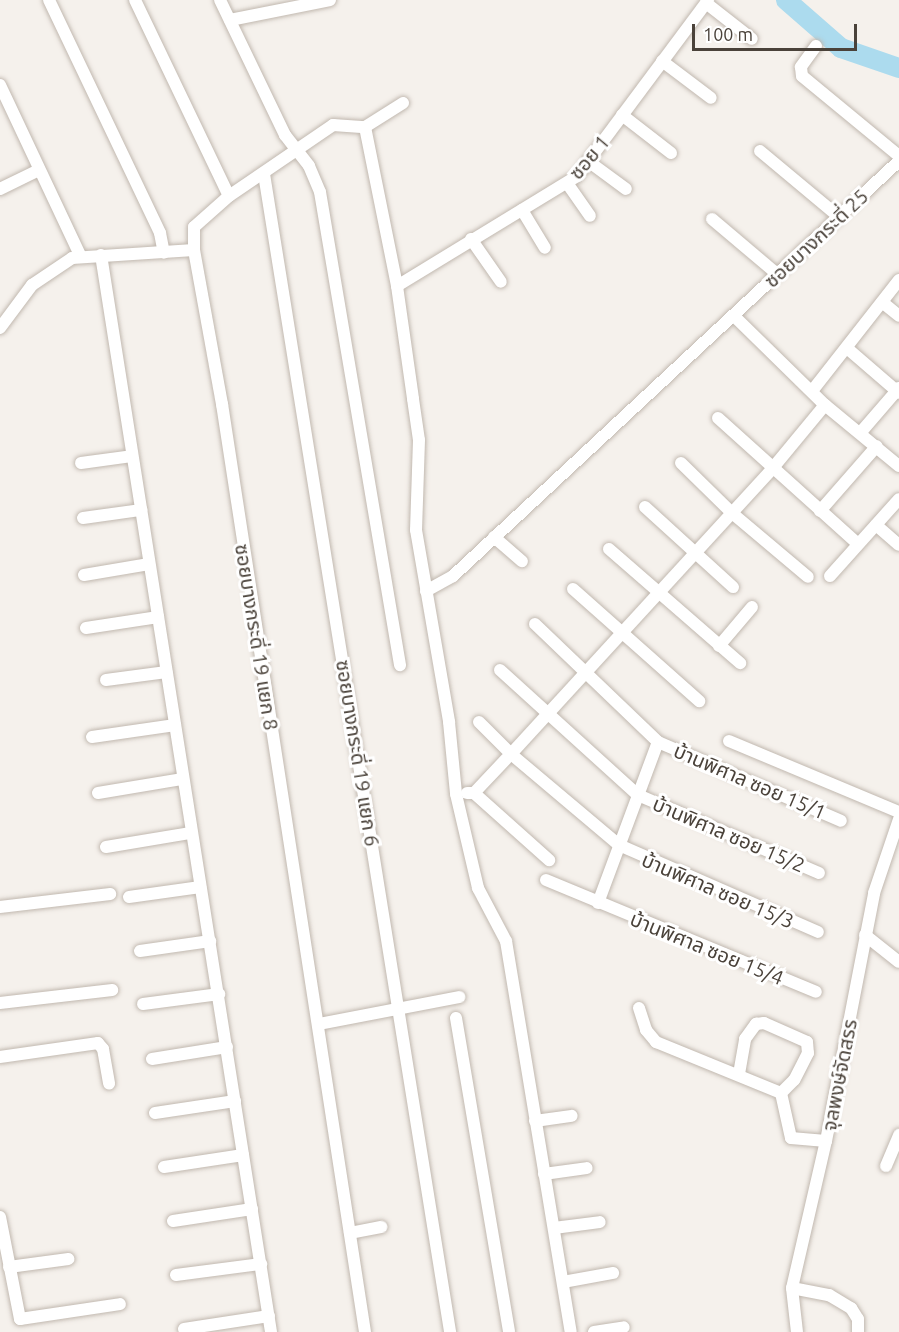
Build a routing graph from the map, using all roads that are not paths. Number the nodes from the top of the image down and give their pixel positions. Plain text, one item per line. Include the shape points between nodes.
1 (49, 0) edge
2 (135, 0) edge
3 (220, 0) edge
4 (330, 0) edge
5 (707, 2) edge
6 (230, 20) junction
7 (752, 39) dead end
8 (816, 46) dead end
9 (663, 61) junction
10 (0, 85) edge
11 (711, 98) dead end
12 (403, 103) dead end
13 (622, 116) junction
14 (365, 127) junction
15 (295, 151) junction
16 (760, 151) dead end
17 (671, 153) dead end
18 (899, 156) edge
19 (588, 161) junction
20 (899, 161) edge
21 (39, 170) junction
22 (264, 174) junction
23 (567, 183) junction
24 (0, 189) edge
25 (626, 189) dead end
26 (229, 196) junction
27 (522, 210) junction
28 (590, 216) dead end
29 (838, 216) junction
30 (712, 219) dead end
31 (471, 239) junction
32 (545, 248) dead end
33 (194, 250) junction
34 (164, 253) junction
35 (80, 255) junction
36 (101, 255) junction
37 (777, 274) junction
38 (899, 280) edge
39 (501, 282) dead end
40 (397, 286) junction
41 (882, 302) junction
42 (734, 316) junction
43 (899, 316) edge
44 (0, 328) edge
45 (848, 349) junction
46 (812, 391) junction
47 (898, 391) edge
48 (825, 405) junction
49 (718, 418) dead end
50 (861, 432) junction
51 (877, 446) junction
52 (132, 456) junction
53 (81, 463) dead end
54 (681, 463) dead end
55 (899, 466) edge
56 (772, 469) junction
57 (899, 499) edge
58 (645, 507) dead end
59 (141, 510) junction
60 (820, 511) junction
61 (732, 513) junction
62 (83, 518) dead end
63 (876, 525) junction
64 (494, 537) junction
65 (858, 544) junction
66 (899, 545) edge
67 (609, 549) dead end
68 (695, 554) junction
69 (522, 561) dead end
70 (149, 564) junction
71 (84, 575) dead end
72 (830, 576) dead end
73 (808, 577) dead end
74 (733, 587) dead end
75 (573, 589) dead end
76 (426, 591) junction
77 (659, 592) junction
78 (752, 607) dead end
79 (158, 617) junction
80 (535, 624) dead end
81 (86, 628) dead end
82 (620, 634) junction
83 (719, 646) junction
84 (740, 663) dead end
85 (400, 665) dead end
86 (500, 670) dead end
87 (583, 671) junction
88 (166, 672) junction
89 (106, 680) dead end
90 (699, 701) dead end
91 (546, 712) junction
92 (479, 722) dead end
93 (174, 725) junction
94 (92, 737) dead end
95 (729, 741) dead end
96 (658, 742) junction
97 (509, 757) junction
98 (183, 778) junction
99 (474, 792) junction
100 (98, 793) dead end
101 (456, 794) junction
102 (638, 795) junction
103 (899, 813) edge
104 (899, 819) edge
105 (841, 821) dead end
106 (191, 833) junction
107 (619, 845) junction
108 (106, 847) dead end
109 (549, 860) dead end
110 (819, 873) dead end
111 (546, 880) dead end
112 (200, 887) junction
113 (110, 894) dead end
114 (129, 897) dead end
115 (598, 903) junction
116 (0, 907) edge
117 (818, 932) dead end
118 (865, 935) junction
119 (210, 941) junction
120 (140, 951) dead end
121 (899, 962) edge
122 (112, 990) dead end
123 (816, 993) dead end
124 (219, 994) junction
125 (459, 997) dead end
126 (0, 1003) edge
127 (143, 1004) dead end
128 (399, 1008) junction
129 (639, 1008) dead end
130 (456, 1018) dead end
131 (319, 1024) junction
132 (227, 1047) junction
133 (0, 1057) edge
134 (152, 1059) dead end
135 (739, 1074) junction
136 (109, 1083) dead end
137 (781, 1093) junction
138 (235, 1101) junction
139 (154, 1113) dead end
140 (572, 1116) dead end
141 (535, 1121) junction
142 (899, 1135) edge
143 (826, 1141) junction
144 (243, 1155) junction
145 (886, 1166) dead end
146 (164, 1167) dead end
147 (586, 1168) dead end
148 (544, 1174) junction
149 (252, 1209) junction
150 (0, 1217) edge
151 (173, 1221) dead end
152 (600, 1222) dead end
153 (381, 1227) dead end
154 (554, 1228) junction
155 (350, 1233) junction
156 (68, 1259) dead end
157 (261, 1264) junction
158 (9, 1267) junction
159 (613, 1274) dead end
160 (176, 1275) dead end
161 (563, 1282) junction
162 (792, 1288) junction
163 (120, 1304) dead end
164 (269, 1316) junction
165 (624, 1327) dead end
166 (184, 1329) dead end
167 (271, 1332) edge
168 (364, 1332) edge
169 (450, 1332) edge
170 (509, 1332) edge
171 (571, 1332) edge
172 (594, 1332) edge
173 (797, 1332) edge
174 (858, 1332) edge

1 - 34 street via 160,233
2 - 26 street
3 - 6 street
4 - 6 street
5 - 7 street
5 - 9 street, ซอย 1
6 - 15 street
8 - 18 street via 801,67 802,76
9 - 11 street
9 - 13 street, ซอย 1
10 - 21 street
12 - 14 street
13 - 17 street
13 - 19 street, ซอย 1
14 - 15 street, ซอยบางกระดี่ 19 แยก 8 via 333,125
14 - 40 street
15 - 22 street, ซอยบางกระดี่ 19 แยก 8
15 - 85 street via 316,179 324,207
16 - 29 street
19 - 23 street, ซอย 1
19 - 25 street
20 - 29 street, ซอยบางกระดี่ 25
21 - 24 street
21 - 35 street
22 - 26 street, ซอยบางกระดี่ 19 แยก 8
22 - 128 street, ซอยบางกระดี่ 19 แยก 6
23 - 27 street, ซอย 1
23 - 28 street
26 - 33 street, ซอยบางกระดี่ 19 แยก 8 via 194,227
27 - 31 street, ซอย 1
27 - 32 street
29 - 37 street, ซอยบางกระดี่ 25
30 - 37 street
31 - 39 street
31 - 40 street, ซอย 1
33 - 34 street
33 - 131 street, ซอยบางกระดี่ 19 แยก 8
34 - 36 street
35 - 36 street
35 - 44 street via 32,285
36 - 52 street
37 - 42 street, ซอยบางกระดี่ 25
38 - 41 street
40 - 76 street via 418,440 416,530
41 - 43 street
41 - 45 street
42 - 46 street
42 - 64 street, ซอยบางกระดี่ 25
45 - 46 street
45 - 47 street
46 - 48 street
47 - 50 street
48 - 50 street
48 - 56 street
49 - 56 street
50 - 51 street
51 - 55 street
51 - 60 street
52 - 53 street
52 - 59 street
54 - 61 street
56 - 60 street
56 - 61 street
57 - 63 street
58 - 68 street
59 - 62 street
59 - 70 street
60 - 65 street
61 - 68 street
61 - 73 street
63 - 65 street
63 - 66 street
64 - 69 street
64 - 76 street, ซอยบางกระดี่ 25 via 453,576
65 - 72 street
67 - 77 street
68 - 74 street
68 - 77 street
70 - 71 street
70 - 79 street
75 - 82 street
76 - 101 street via 449,722
77 - 82 street
77 - 83 street
78 - 83 street
79 - 81 street
79 - 88 street
80 - 87 street
82 - 87 street
82 - 90 street
83 - 84 street
86 - 91 street, บ้านพิศาล ซอย 15/2
87 - 91 street
87 - 96 street
88 - 89 street
88 - 93 street
91 - 97 street
91 - 102 street, บ้านพิศาล ซอย 15/2
92 - 97 street, บ้านพิศาล ซอย 15/3
93 - 94 street
93 - 98 street
95 - 103 street
96 - 102 street
96 - 105 street, บ้านพิศาล ซอย 15/1
97 - 99 street
97 - 107 street, บ้านพิศาล ซอย 15/3
98 - 100 street
98 - 106 street
99 - 101 street
99 - 109 street
101 - 141 street via 478,888 506,941
102 - 107 street
102 - 110 street, บ้านพิศาล ซอย 15/2
104 - 118 street, จุลพงษ์จัดสรร via 874,893
106 - 108 street
106 - 112 street
107 - 115 street
107 - 117 street, บ้านพิศาล ซอย 15/3
111 - 115 street, บ้านพิศาล ซอย 15/4
112 - 114 street
112 - 119 street
113 - 116 street
115 - 123 street, บ้านพิศาล ซอย 15/4
118 - 121 street
118 - 143 street, จุลพงษ์จัดสรร
119 - 120 street
119 - 124 street
122 - 126 street
124 - 127 street
124 - 132 street
125 - 128 street
128 - 131 street
128 - 169 street, ซอยบางกระดี่ 19 แยก 6
129 - 135 street via 646,1030 656,1042
130 - 170 street
131 - 155 street
132 - 134 street
132 - 138 street
133 - 136 street via 98,1043 103,1049
135 - 137 street
135 - 137 street via 745,1039 756,1024 764,1023 807,1042 808,1053 794,1080
137 - 143 street via 791,1138
138 - 139 street
138 - 144 street
140 - 141 street
141 - 148 street
142 - 145 street
143 - 162 street, จุลพงษ์จัดสรร
144 - 146 street
144 - 149 street
147 - 148 street
148 - 154 street
149 - 151 street
149 - 157 street
150 - 158 street
152 - 154 street
153 - 155 street
154 - 161 street
155 - 168 street
156 - 158 street
157 - 160 street
157 - 164 street
158 - 163 street via 20,1319
159 - 161 street
161 - 171 street
162 - 173 street, จุลพงษ์จัดสรร
162 - 174 street via 829,1295 851,1308 858,1319
164 - 166 street
164 - 167 street
165 - 172 street

